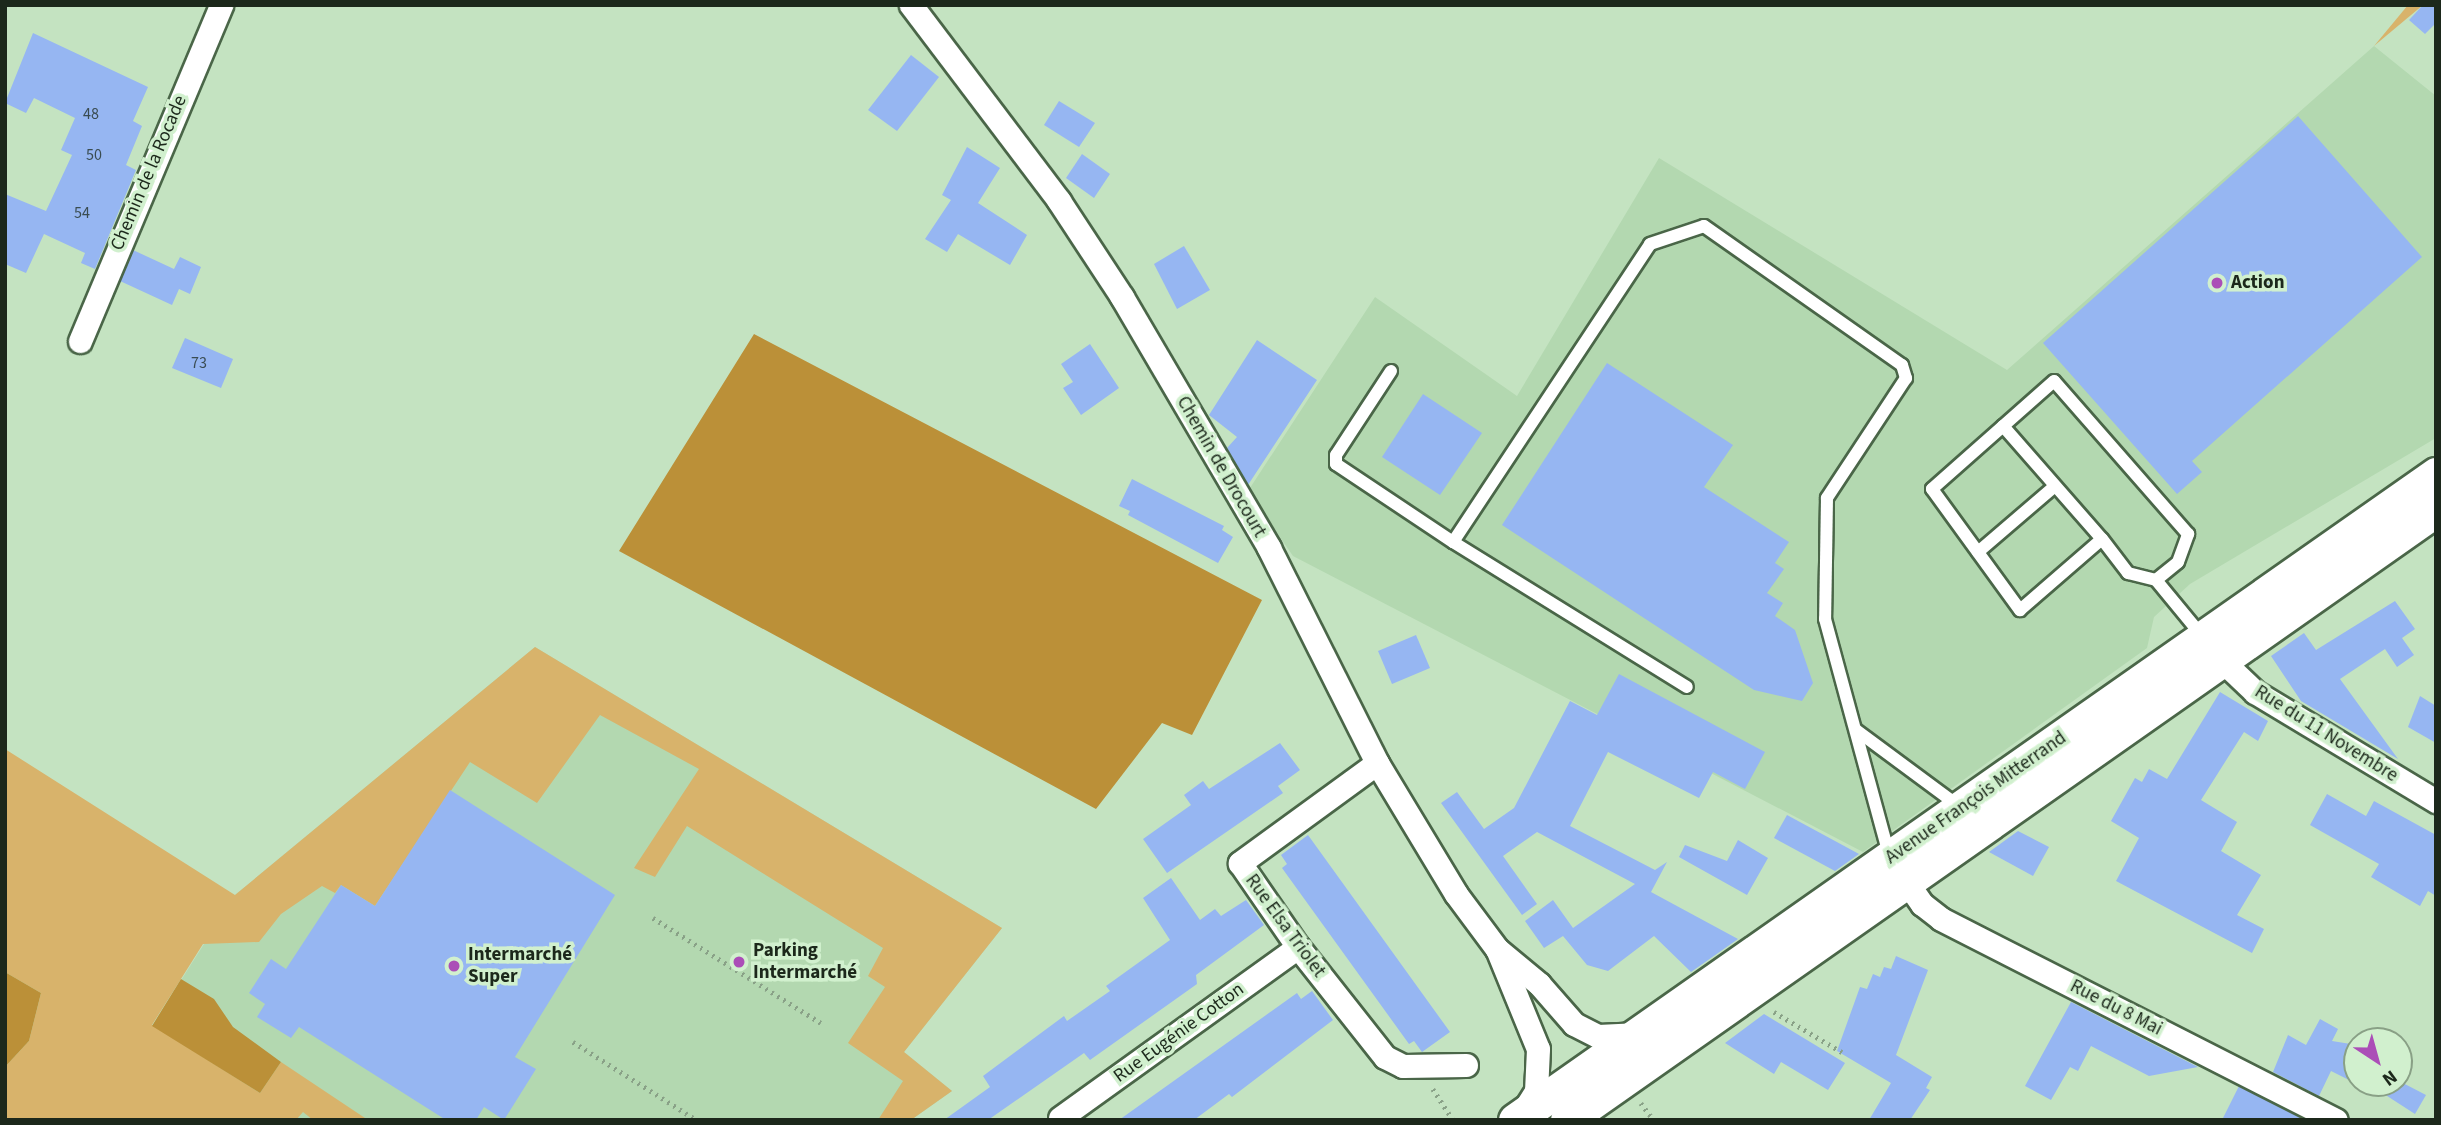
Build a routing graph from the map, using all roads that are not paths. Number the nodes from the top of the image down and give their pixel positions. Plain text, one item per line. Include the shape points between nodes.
1 (221, 5) edge
2 (911, 5) edge
3 (80, 341) dead end
4 (1391, 371) dead end
5 (2003, 426) junction
6 (2436, 474) edge
7 (2055, 486) junction
8 (2436, 510) edge
9 (2102, 539) junction
10 (1453, 542) junction
11 (1978, 552) junction
12 (2156, 580) junction
13 (2212, 650) junction
14 (1687, 687) dead end
15 (1856, 730) junction
16 (1377, 763) junction
17 (2436, 801) edge
18 (1961, 808) junction
19 (1898, 871) junction
20 (1298, 947) junction
21 (1497, 949) junction
22 (1574, 1024) junction
23 (1641, 1032) junction
24 (1538, 1049) junction
25 (1465, 1065) dead end
26 (1583, 1072) junction
27 (1060, 1118) edge
28 (1518, 1118) edge
29 (1558, 1120) edge
30 (1567, 1120) edge
31 (2336, 1120) edge

1 - 3 street, Chemin de la Rocade
2 - 16 street, Chemin de Drocourt via 1059,201 1122,297 1269,548
4 - 10 lane via 1336,455 1336,464
5 - 7 lane
5 - 11 lane via 1933,489
5 - 12 lane via 2054,381 2188,534 2178,562
6 - 13 main road, Avenue François Mitterrand
7 - 9 lane
7 - 11 lane
8 - 13 main road, Avenue François Mitterrand
9 - 11 lane via 2020,610
9 - 12 lane via 2128,573
10 - 14 lane
10 - 15 lane via 1650,244 1704,226 1902,365 1906,379 1827,498 1825,619
12 - 13 lane
13 - 17 street, Rue du 11 Novembre via 2255,692
13 - 18 main road, Avenue François Mitterrand
13 - 19 main road, Avenue François Mitterrand
15 - 18 lane
15 - 19 lane
16 - 20 street, Rue Elsa Triolet via 1240,863
16 - 21 street, Chemin de Drocourt via 1455,894
18 - 19 main road, Avenue François Mitterrand
19 - 23 main road, Avenue François Mitterrand
19 - 30 main road, Avenue François Mitterrand via 1750,989
19 - 31 street, Rue du 8 Mai via 1922,904 1941,919
20 - 25 street, Rue Elsa Triolet via 1385,1057 1403,1066
20 - 27 street, Rue Eugénie Cotton
21 - 22 street, Chemin de Drocourt via 1539,984
21 - 24 street, Chemin de Drocourt
22 - 23 street, Chemin de Drocourt via 1598,1036
22 - 26 street, Chemin de Drocourt via 1583,1048
23 - 26 main road, Avenue François Mitterrand
24 - 26 street via 1556,1063
24 - 28 street via 1536,1091
26 - 28 main road, Avenue François Mitterrand
26 - 29 street

